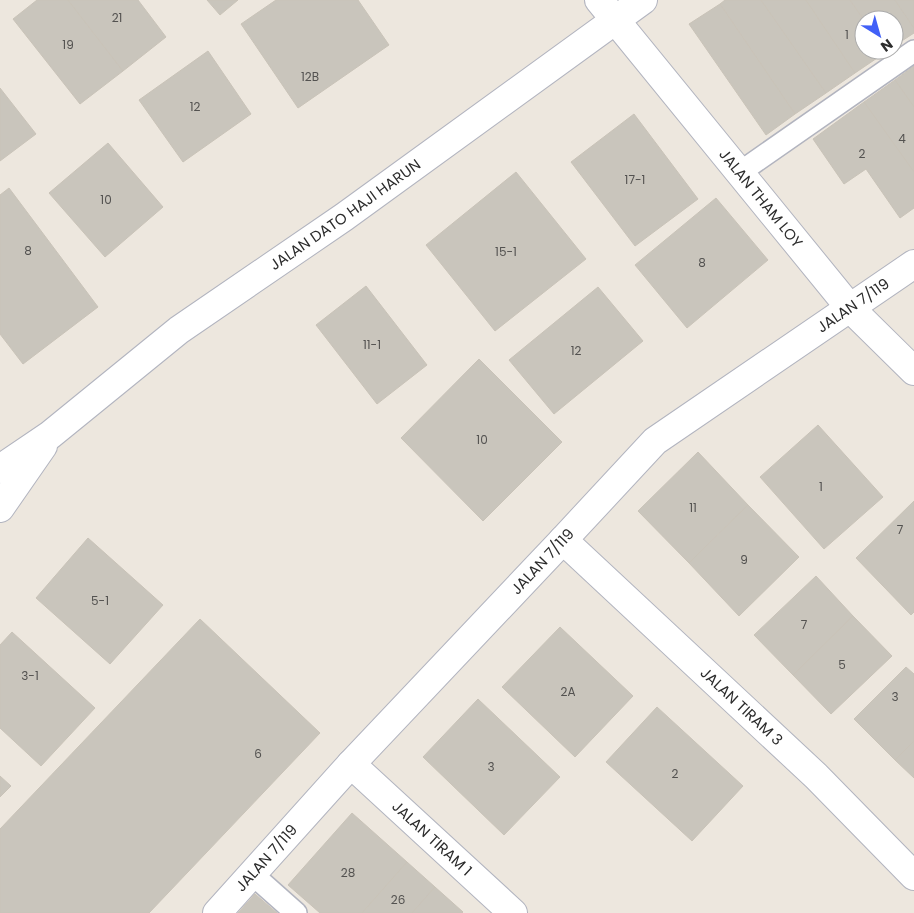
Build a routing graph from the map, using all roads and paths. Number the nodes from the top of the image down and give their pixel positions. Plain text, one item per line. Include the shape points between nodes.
1 (643, 0) edge
2 (607, 10) edge
3 (914, 51) edge
4 (739, 173) junction
5 (914, 264) edge
6 (850, 308) junction
7 (914, 371) edge
8 (50, 435) junction
9 (0, 469) edge
10 (0, 508) edge
11 (563, 540) junction
12 (351, 764) junction
13 (251, 874) junction
14 (914, 876) edge
15 (217, 913) edge
16 (296, 913) edge
17 (514, 913) edge

1 - 2 street, JALAN DATO HAJI HARUN
2 - 4 street, JALAN THAM LOY
2 - 8 street, JALAN DATO HAJI HARUN via 344,217 179,330
3 - 4 lane
4 - 6 street, JALAN THAM LOY
5 - 6 street, JALAN 7/119
6 - 7 street, JALAN THAM LOY
6 - 11 street, JALAN 7/119 via 655,441
8 - 9 street, JALAN DATO HAJI HARUN
8 - 10 street, JALAN DATO HAJI HARUN
11 - 12 street, JALAN 7/119
11 - 14 street, JALAN TIRAM 3 via 816,776
12 - 13 street, JALAN 7/119
12 - 17 street, JALAN TIRAM 1
13 - 15 street, JALAN 7/119
13 - 16 lane

